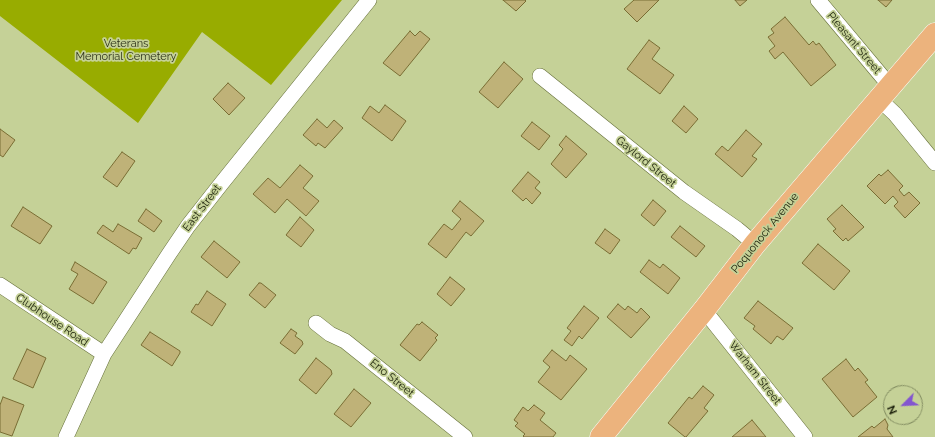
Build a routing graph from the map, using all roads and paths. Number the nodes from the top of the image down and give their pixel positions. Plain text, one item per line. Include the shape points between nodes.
1 (368, 0) edge
2 (818, 0) edge
3 (935, 34) edge
4 (540, 76) dead end
5 (885, 92) junction
6 (935, 163) edge
7 (755, 244) junction
8 (0, 285) edge
9 (704, 310) junction
10 (316, 323) dead end
11 (104, 354) junction
12 (66, 437) edge
13 (465, 437) edge
14 (601, 437) edge
15 (805, 437) edge

1 - 11 street, East Street via 188,226
2 - 5 street, Pleasant Street
3 - 5 main road, Poquonock Avenue
4 - 7 street, Gaylord Street via 684,192
5 - 6 street, Pleasant Street via 895,114
5 - 7 main road, Poquonock Avenue
7 - 9 main road, Poquonock Avenue
8 - 11 street, Clubhouse Road
9 - 14 main road, Poquonock Avenue
9 - 15 street, Warham Street
10 - 13 street, Eno Street via 345,341
11 - 12 street, East Street

